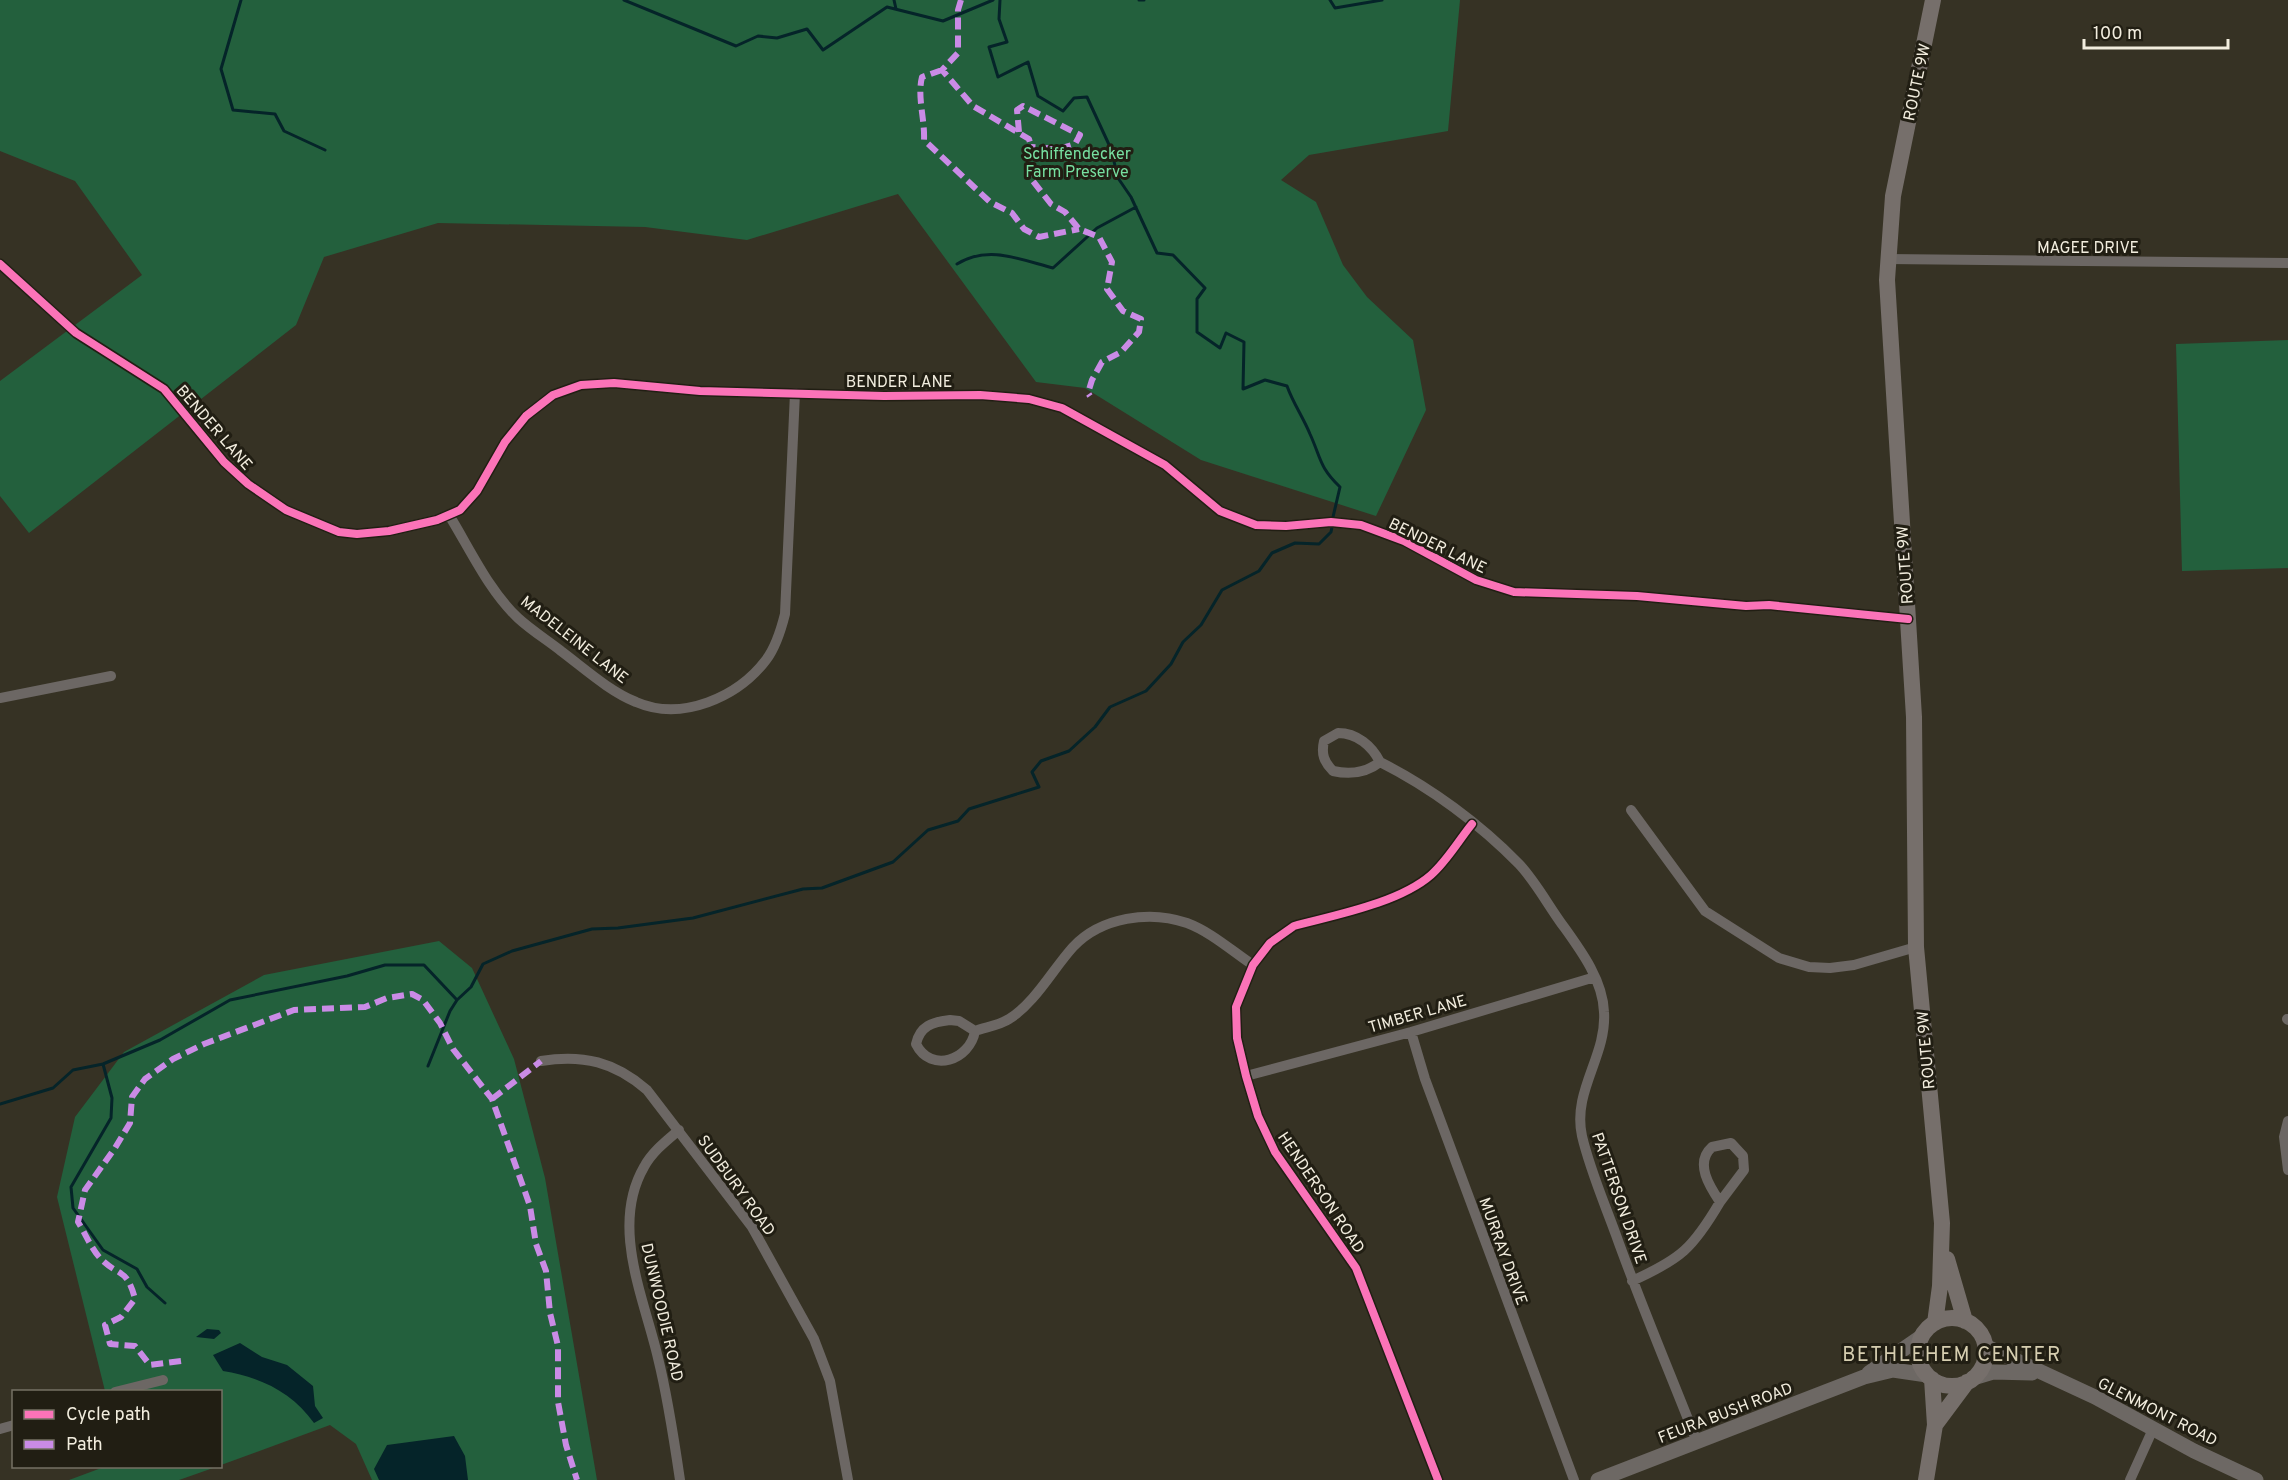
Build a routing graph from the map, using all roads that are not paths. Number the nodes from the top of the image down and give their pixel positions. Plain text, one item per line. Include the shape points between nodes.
1 (1933, 0) edge
2 (1887, 259) junction
3 (2288, 263) edge
4 (0, 264) edge
5 (795, 393) junction
6 (449, 515) junction
7 (1908, 619) junction
8 (111, 676) dead end
9 (0, 698) edge
10 (1380, 762) junction
11 (1631, 810) dead end
12 (1472, 824) junction
13 (1916, 947) junction
14 (1253, 965) junction
15 (1595, 977) junction
16 (975, 1031) junction
17 (1411, 1032) junction
18 (541, 1061) dead end
19 (1246, 1076) junction
20 (2288, 1121) edge
21 (679, 1130) junction
22 (2288, 1170) edge
23 (1720, 1202) junction
24 (1942, 1240) junction
25 (1632, 1281) junction
26 (1965, 1321) junction
27 (1935, 1323) junction
28 (1921, 1338) junction
29 (1985, 1346) junction
30 (2043, 1374) junction
31 (1864, 1377) junction
32 (1929, 1377) junction
33 (163, 1380) dead end
34 (1970, 1380) junction
35 (123, 1390) edge
36 (1935, 1425) junction
37 (2153, 1429) junction
38 (1697, 1442) junction
39 (680, 1480) edge
40 (848, 1480) edge
41 (1438, 1480) edge
42 (1574, 1480) edge
43 (1598, 1480) edge
44 (1926, 1480) edge
45 (2130, 1480) edge
46 (2256, 1480) edge

1 - 2 main road, ROUTE 9W via 1893,196
2 - 3 street, MAGEE DRIVE
2 - 7 main road, ROUTE 9W via 1888,331
4 - 6 street, BENDER LANE via 76,333 164,389 232,470 286,510 323,527 357,534 389,531
5 - 6 street, BENDER LANE via 694,391 614,383 566,389 541,403 519,423 473,497
5 - 6 street, MADELEINE LANE via 785,614 778,640 756,671 730,693 706,704 658,708 616,692 518,618
5 - 7 street, BENDER LANE via 980,395 1041,401 1062,408 1155,459 1220,511 1242,521 1275,527 1331,522 1361,525 1404,541 1476,580 1514,592 1769,605
7 - 13 main road, ROUTE 9W via 1914,717
8 - 9 street
10 - 10 street, PATTERSON DRIVE via 1355,773 1333,771 1323,758 1324,741 1338,733 1354,735
10 - 12 street, PATTERSON DRIVE via 1407,776
11 - 13 street via 1705,911 1779,958 1809,967 1830,968
12 - 14 street, HENDERSON ROAD via 1432,874 1417,884 1399,894 1294,926 1270,943
12 - 15 street, PATTERSON DRIVE via 1520,866 1577,945
13 - 24 main road, ROUTE 9W
14 - 16 street via 1189,924 1157,917 1123,919 1098,928 1076,944 1009,1019
14 - 19 street, HENDERSON ROAD via 1236,1007 1237,1038
15 - 17 street, TIMBER LANE
15 - 25 street, PATTERSON DRIVE via 1605,1014 1602,1037 1582,1094 1581,1132
16 - 16 street via 968,1049 946,1061 928,1058 916,1044 924,1028 940,1021 959,1021
17 - 19 street, TIMBER LANE
17 - 42 street, MURRAY DRIVE
18 - 21 street, SUDBURY ROAD via 579,1057 616,1069 647,1090
19 - 41 street, HENDERSON ROAD via 1258,1116 1275,1152 1356,1268
20 - 22 street via 2284,1137
21 - 39 street, DUNWOODIE ROAD via 644,1166 632,1196 629,1220 639,1288 667,1394
21 - 40 street, SUDBURY ROAD via 752,1227 814,1339 830,1381
23 - 23 street via 1744,1170 1743,1156 1731,1143 1712,1147 1703,1164 1709,1186
23 - 25 street via 1691,1247 1661,1268
24 - 26 main road, ROUTE 9W
24 - 27 main road, ROUTE 9W
25 - 38 street, PATTERSON DRIVE
26 - 27 main road via 1955,1318
26 - 29 main road via 1974,1327
27 - 28 main road
28 - 31 main road, FEURA BUSH ROAD
28 - 32 main road via 1918,1357
29 - 30 main road, GLENMONT ROAD
29 - 34 main road via 1983,1364
30 - 34 main road, GLENMONT ROAD via 1993,1372
30 - 37 main road, GLENMONT ROAD
31 - 32 main road, FEURA BUSH ROAD via 1893,1370
31 - 38 main road, FEURA BUSH ROAD
32 - 34 main road via 1950,1386
32 - 36 main road
33 - 35 street
34 - 36 main road
36 - 44 main road
37 - 45 street
37 - 46 main road, GLENMONT ROAD
38 - 43 main road, FEURA BUSH ROAD

